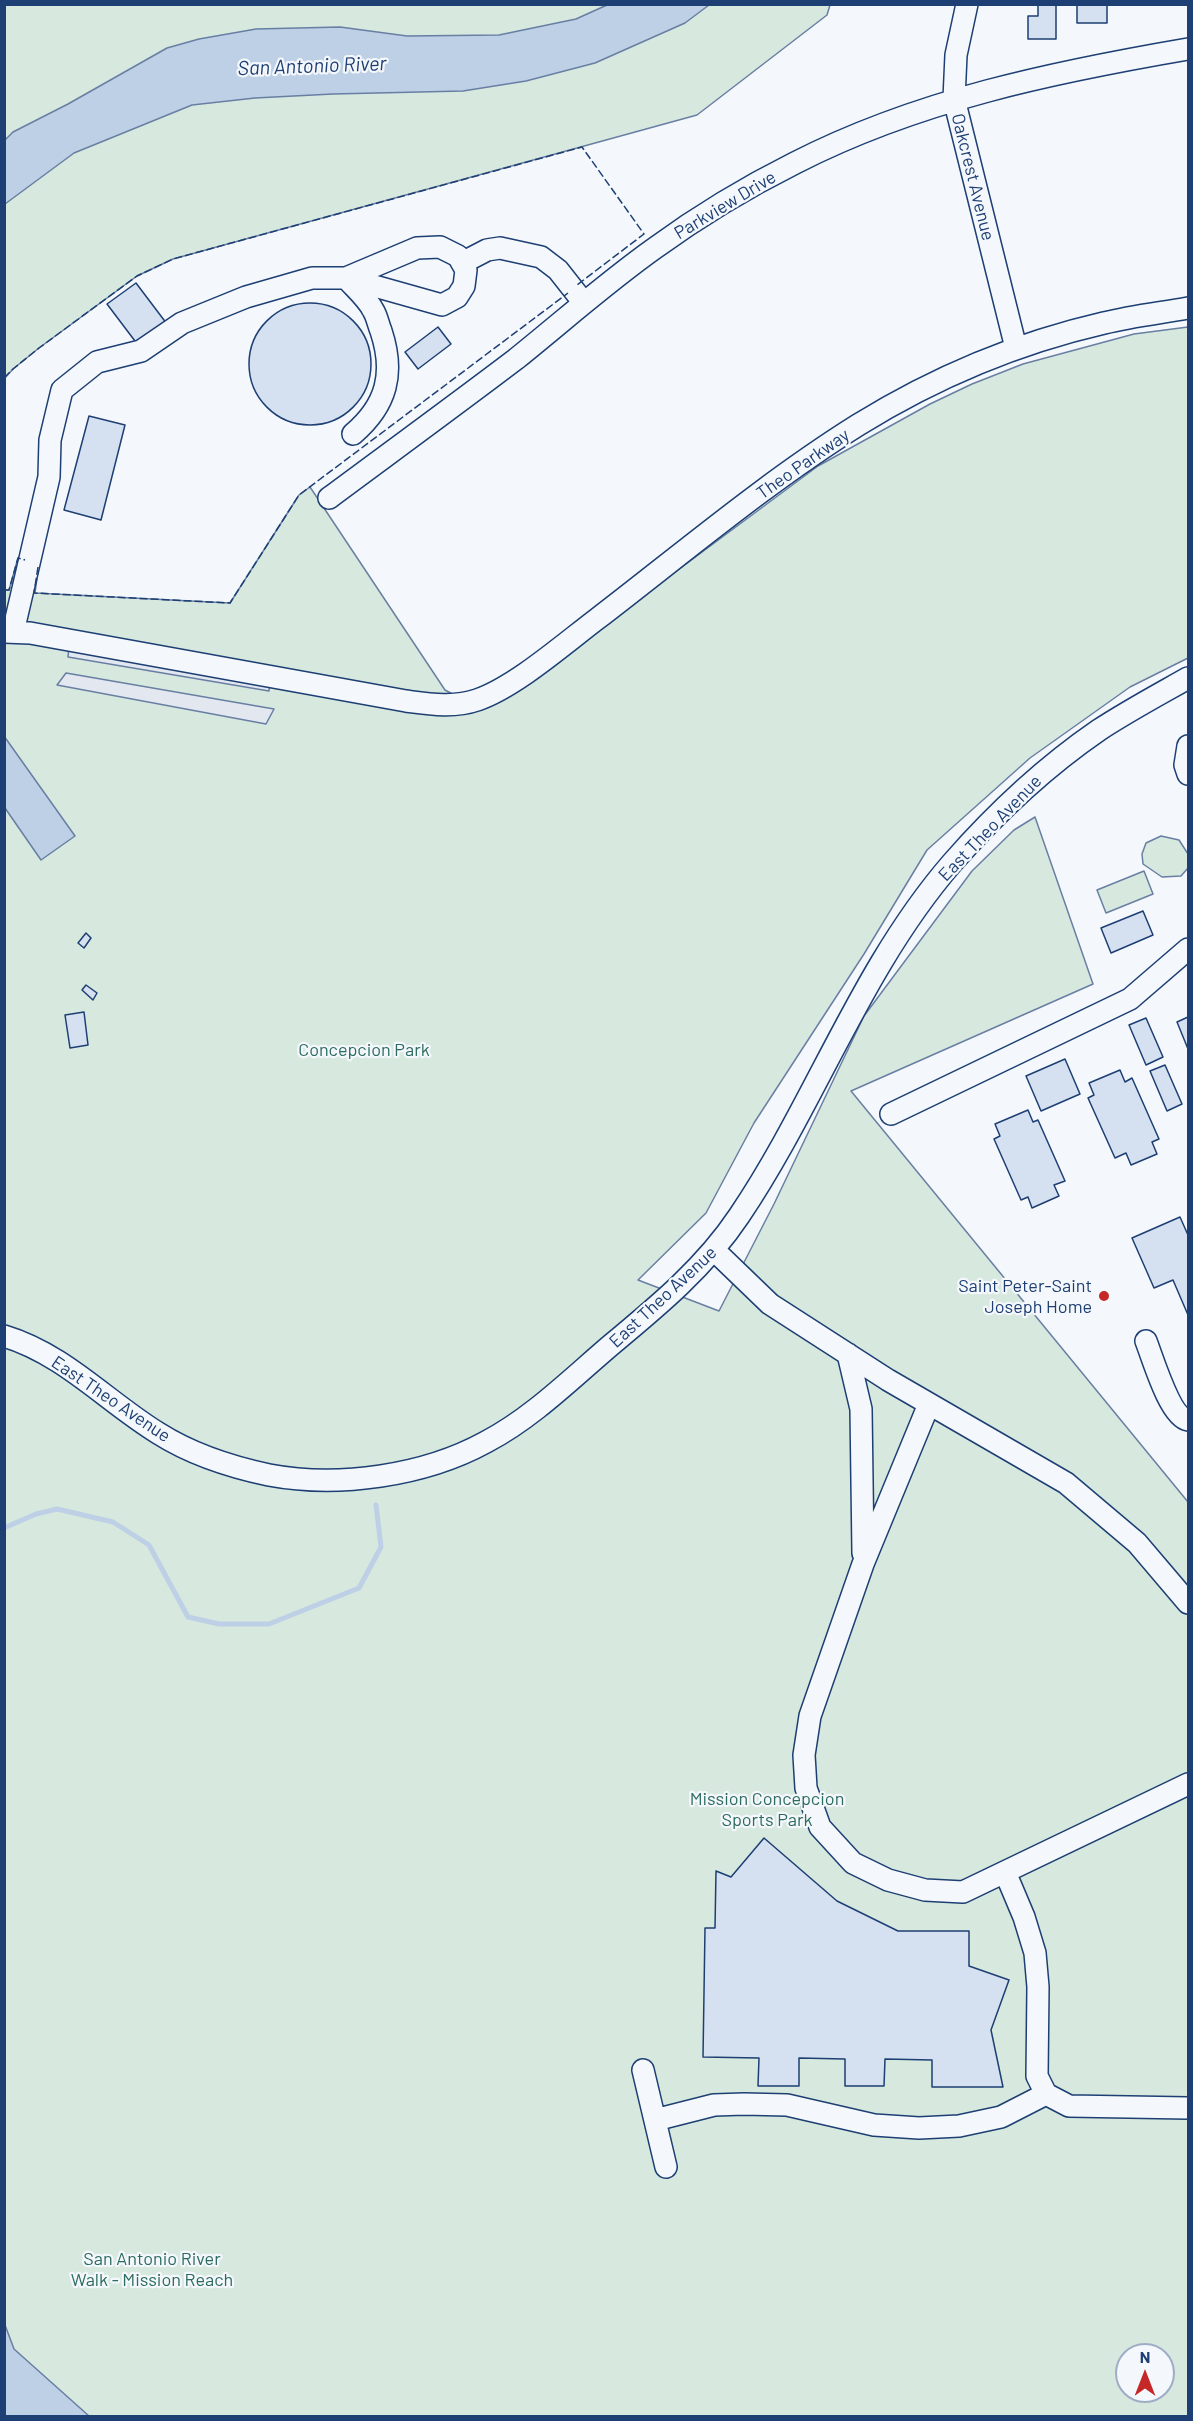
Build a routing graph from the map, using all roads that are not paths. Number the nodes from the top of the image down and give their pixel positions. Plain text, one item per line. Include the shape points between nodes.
1 (967, 4) edge
2 (1188, 49) edge
3 (954, 99) junction
4 (462, 263) junction
5 (346, 278) junction
6 (584, 303) junction
7 (1188, 308) edge
8 (1016, 348) junction
9 (352, 434) dead end
10 (329, 498) dead end
11 (9, 632) edge
12 (1188, 678) edge
13 (1188, 746) edge
14 (1188, 774) edge
15 (1188, 950) edge
16 (891, 1114) dead end
17 (715, 1251) junction
18 (4, 1336) edge
19 (1146, 1341) dead end
20 (848, 1354) junction
21 (929, 1404) junction
22 (1188, 1420) edge
23 (863, 1564) junction
24 (1188, 1603) edge
25 (1188, 1784) edge
26 (1005, 1872) junction
27 (643, 2070) dead end
28 (1046, 2094) junction
29 (1188, 2108) edge
30 (655, 2120) junction
31 (666, 2167) dead end

1 - 3 street, Oakcrest Avenue via 956,55
2 - 3 street, Parkview Drive via 1093,65
3 - 6 street, Parkview Drive via 795,162 656,247
3 - 8 street, Oakcrest Avenue
4 - 5 street via 458,256 440,247 417,248
4 - 5 street via 466,270 464,286 457,297 442,305
4 - 6 street via 500,248 540,257 558,270
5 - 9 street via 373,309 388,352 388,376 382,398 367,422
5 - 11 street via 312,278 235,302 182,323 141,351 97,362 62,390 50,440 49,477
6 - 10 street, Parkview Drive
7 - 8 street, Theo Parkway via 1106,322
8 - 11 street, Theo Parkway via 924,388 859,425 790,472 508,685 478,700 459,705 406,701
12 - 17 street, East Theo Avenue via 1099,730 1043,772 951,864 907,922 866,987 783,1142
13 - 14 street
15 - 16 street via 1130,999
17 - 18 street, East Theo Avenue via 651,1312 533,1411 485,1443 432,1464 379,1476 323,1480 271,1475 224,1463 157,1432 64,1364
17 - 20 street via 770,1304
19 - 22 street via 1173,1409
20 - 21 street
20 - 23 street via 861,1409
21 - 23 street
21 - 24 street via 1066,1483 1137,1543
23 - 26 street via 810,1716 804,1755 806,1788 820,1827 853,1863 888,1880 925,1890 963,1892
25 - 26 street
26 - 28 street via 1035,1953 1036,2076
27 - 30 street
28 - 29 street via 1069,2106
28 - 30 street via 1001,2117 959,2126 874,2125 787,2105 744,2104 714,2105
30 - 31 street

